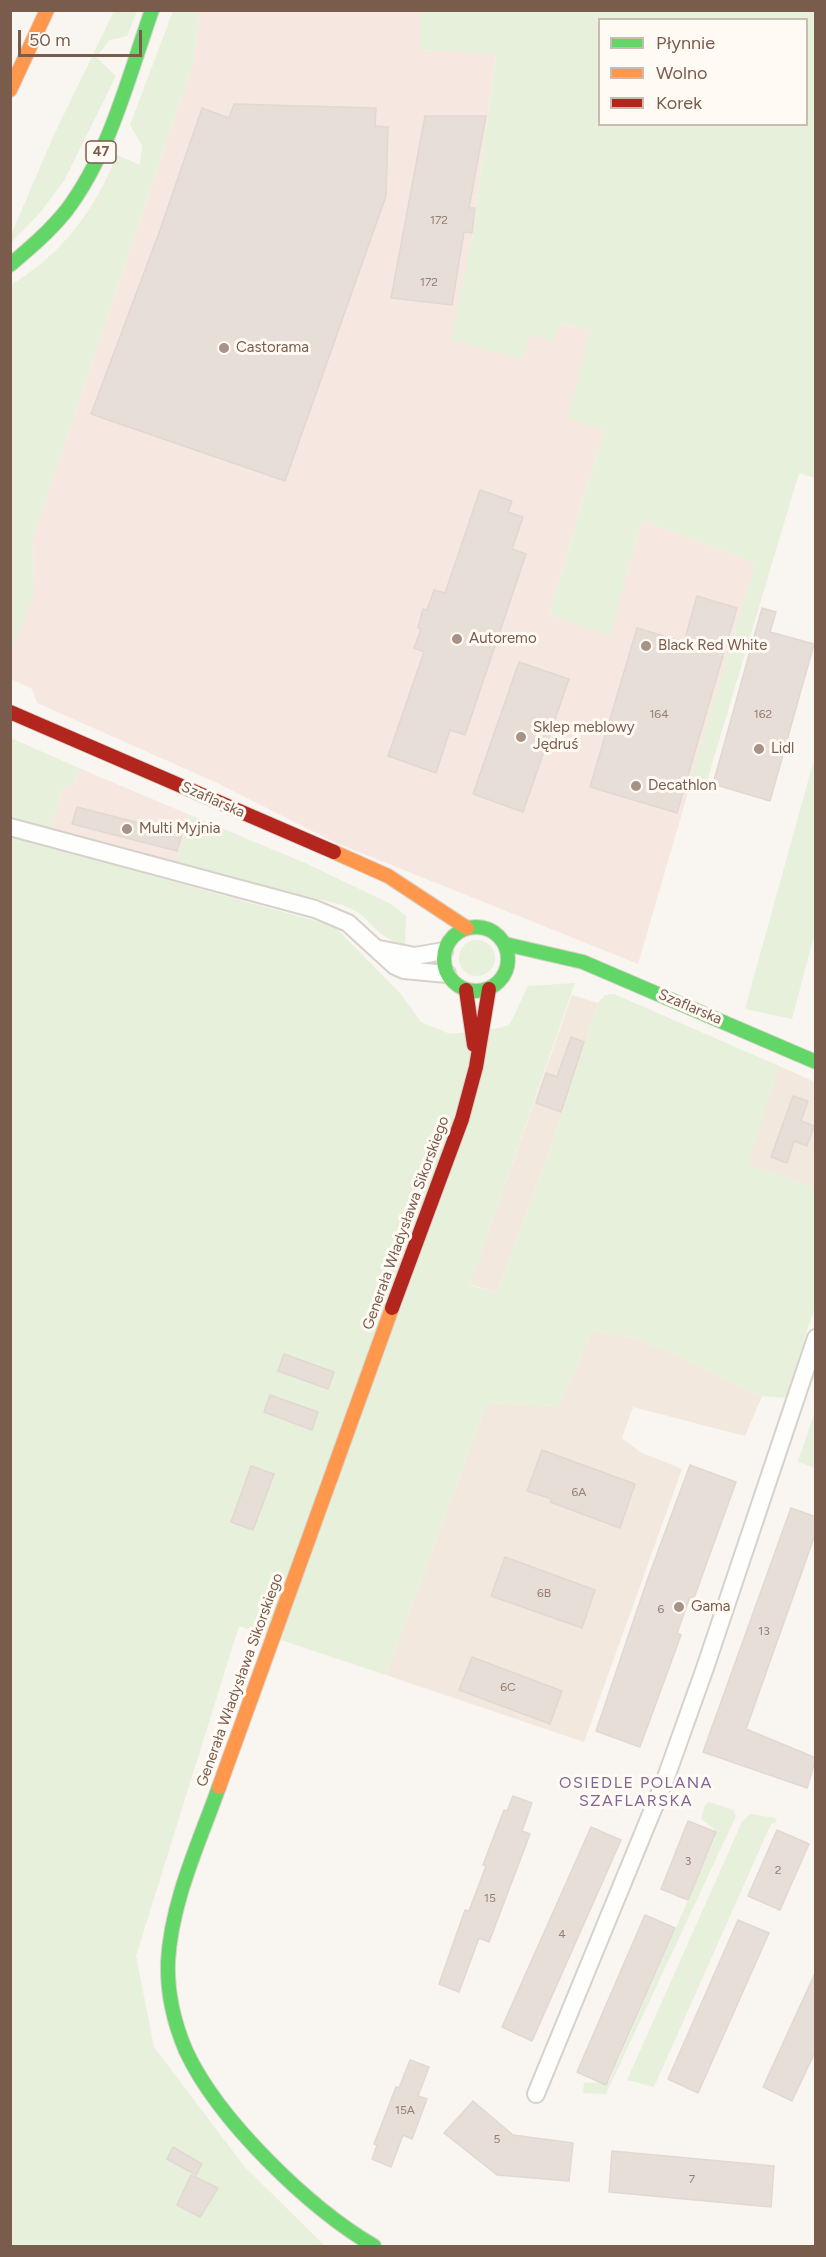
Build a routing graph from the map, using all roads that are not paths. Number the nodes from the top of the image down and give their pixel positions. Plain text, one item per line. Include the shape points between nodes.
1 (47, 10) edge
2 (151, 13) edge
3 (10, 90) edge
4 (10, 265) edge
5 (10, 712) edge
6 (10, 827) edge
7 (414, 892) junction
8 (467, 928) junction
9 (505, 944) junction
10 (373, 947) junction
11 (445, 949) junction
12 (563, 958) junction
13 (506, 972) junction
14 (447, 974) junction
15 (489, 989) junction
16 (466, 990) junction
17 (816, 1062) edge
18 (476, 1067) junction
19 (816, 1338) edge
20 (536, 2094) dead end
21 (374, 2247) edge

1 - 3 street
2 - 4 street, 47 via 115,116 88,178 72,206
5 - 7 street, Szaflarska via 379,872
6 - 10 street via 315,909 348,923
7 - 8 street, Szaflarska
7 - 11 street
8 - 9 street via 484,927
8 - 11 street via 451,938
9 - 12 street, Szaflarska
9 - 13 street
10 - 11 street via 415,956
10 - 14 street via 404,970
11 - 14 street
12 - 13 street, Szaflarska
12 - 17 street, Szaflarska via 583,962 669,997
13 - 15 street
14 - 16 street
15 - 16 street
15 - 18 street, Generała Władysława Sikorskiego
16 - 18 street, Generała Władysława Sikorskiego
18 - 21 street, Generała Władysława Sikorskiego via 462,1119 239,1728 178,1905 169,1953 168,1980 174,2016 187,2053 204,2082 232,2118 324,2214
19 - 20 street via 665,1780

